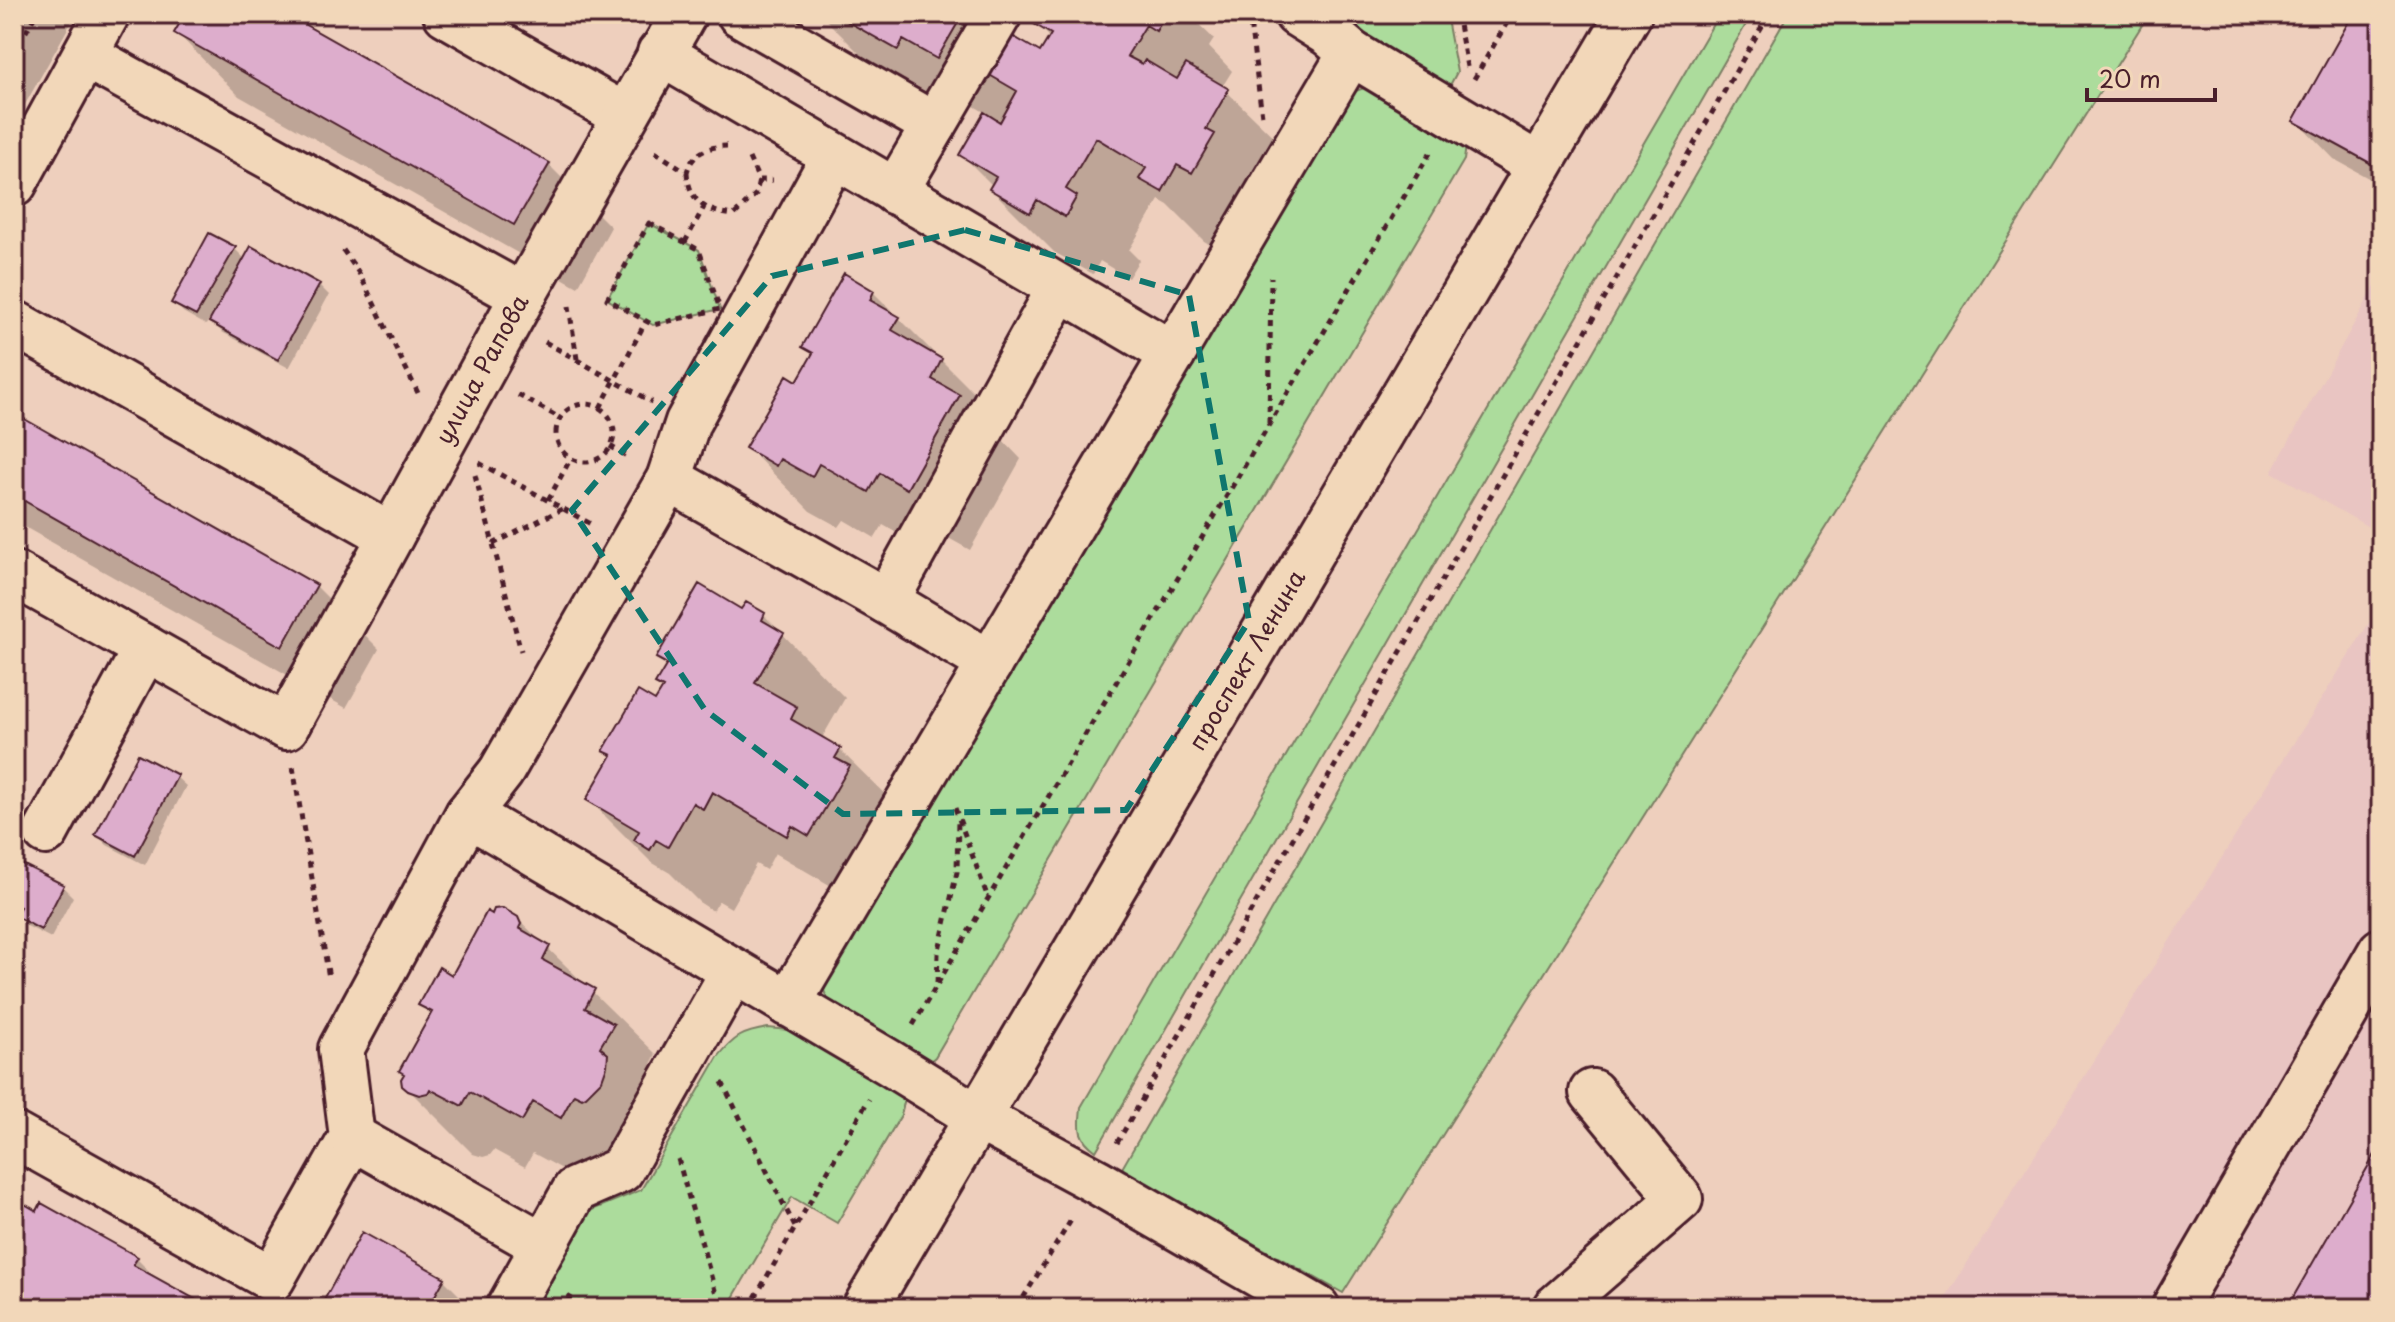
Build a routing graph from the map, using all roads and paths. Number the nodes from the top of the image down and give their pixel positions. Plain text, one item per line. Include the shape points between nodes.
1 (36, 14) edge
2 (107, 14) edge
3 (446, 14) edge
4 (684, 14) edge
5 (740, 14) edge
6 (999, 14) edge
7 (1297, 14) edge
8 (1457, 14) edge
9 (1512, 14) edge
10 (1629, 14) edge
11 (1769, 14) edge
12 (14, 53) edge
13 (660, 53) junction
14 (1351, 53) junction
15 (85, 55) junction
16 (1452, 115) junction
17 (934, 125) junction
18 (636, 132) junction
19 (732, 146) dead end
20 (741, 151) dead end
21 (1539, 166) junction
22 (826, 169) junction
23 (687, 172) junction
24 (759, 180) junction
25 (14, 184) edge
26 (895, 192) junction
27 (704, 207) junction
28 (685, 242) junction
29 (1060, 288) junction
30 (523, 296) junction
31 (569, 305) dead end
32 (646, 321) junction
33 (14, 323) edge
34 (538, 338) dead end
35 (1173, 354) junction
36 (577, 360) junction
37 (614, 381) junction
38 (509, 390) dead end
39 (600, 408) junction
40 (560, 418) junction
41 (688, 422) junction
42 (471, 458) dead end
43 (571, 458) junction
44 (669, 479) junction
45 (548, 500) junction
46 (562, 508) junction
47 (391, 536) junction
48 (493, 544) dead end
49 (632, 545) junction
50 (14, 574) edge
51 (886, 601) junction
52 (146, 648) junction
53 (990, 663) junction
54 (286, 727) junction
55 (936, 754) junction
56 (468, 814) junction
57 (958, 818) junction
58 (46, 832) dead end
59 (988, 898) junction
60 (2381, 951) edge
61 (733, 972) junction
62 (937, 985) junction
63 (788, 1004) junction
64 (698, 1034) junction
65 (341, 1049) junction
66 (890, 1063) junction
67 (1592, 1092) dead end
68 (661, 1099) junction
69 (979, 1118) junction
70 (14, 1135) edge
71 (352, 1137) junction
72 (1096, 1181) junction
73 (796, 1227) junction
74 (543, 1245) junction
75 (509, 1308) edge
76 (720, 1308) edge
77 (749, 1308) edge
78 (865, 1308) edge
79 (1017, 1308) edge
80 (1317, 1308) edge
81 (1555, 1308) edge
82 (2174, 1308) edge

1 - 12 path
2 - 15 main road
3 - 18 main road
4 - 13 main road, улица Рапова
5 - 17 main road
6 - 17 main road
7 - 14 main road
8 - 9 path via 1471,84
10 - 21 main road, проспект Ленина
11 - 72 path
13 - 18 main road, улица Рапова
13 - 22 main road
14 - 16 main road
14 - 35 main road
15 - 25 main road
15 - 30 main road
16 - 21 main road
16 - 59 path
17 - 26 main road
18 - 23 path
18 - 30 main road, улица Рапова
19 - 23 path via 698,154
20 - 24 path
21 - 69 main road, проспект Ленина
22 - 24 path
22 - 26 main road
22 - 41 main road
23 - 27 path via 693,196
24 - 27 path via 756,194 734,215
26 - 29 main road
27 - 28 path
28 - 32 path via 699,250 720,309 653,325
28 - 32 path via 649,223 607,299
29 - 35 main road
29 - 51 main road
30 - 47 main road, улица Рапова
31 - 36 path
32 - 37 path
33 - 47 main road
34 - 36 path
35 - 53 main road
36 - 37 path
37 - 39 path
37 - 41 path
38 - 40 path
39 - 40 path via 578,405
39 - 43 path via 613,425 610,446 593,460
40 - 43 path via 557,441
41 - 44 main road
42 - 45 path
43 - 45 path
44 - 49 main road
44 - 51 main road
45 - 46 path
46 - 48 path
46 - 49 path
47 - 54 main road, улица Рапова
49 - 56 main road via 501,772
50 - 52 main road
51 - 53 main road
52 - 54 main road
52 - 58 main road
53 - 55 main road
54 - 65 path
55 - 57 path
55 - 63 main road
56 - 61 main road
56 - 65 main road
57 - 59 path
57 - 62 path via 957,872 938,954
59 - 62 path
60 - 82 main road
61 - 63 main road
61 - 64 main road
62 - 66 path
63 - 66 main road
64 - 68 main road
64 - 73 path
65 - 71 main road
66 - 69 main road
66 - 73 path
67 - 81 main road via 1680,1199
68 - 74 main road via 621,1170 575,1190
68 - 76 path
69 - 72 main road
69 - 78 main road, проспект Ленина
70 - 71 main road via 272,1279
71 - 74 main road
72 - 79 path
72 - 80 main road
73 - 77 path
74 - 75 main road

